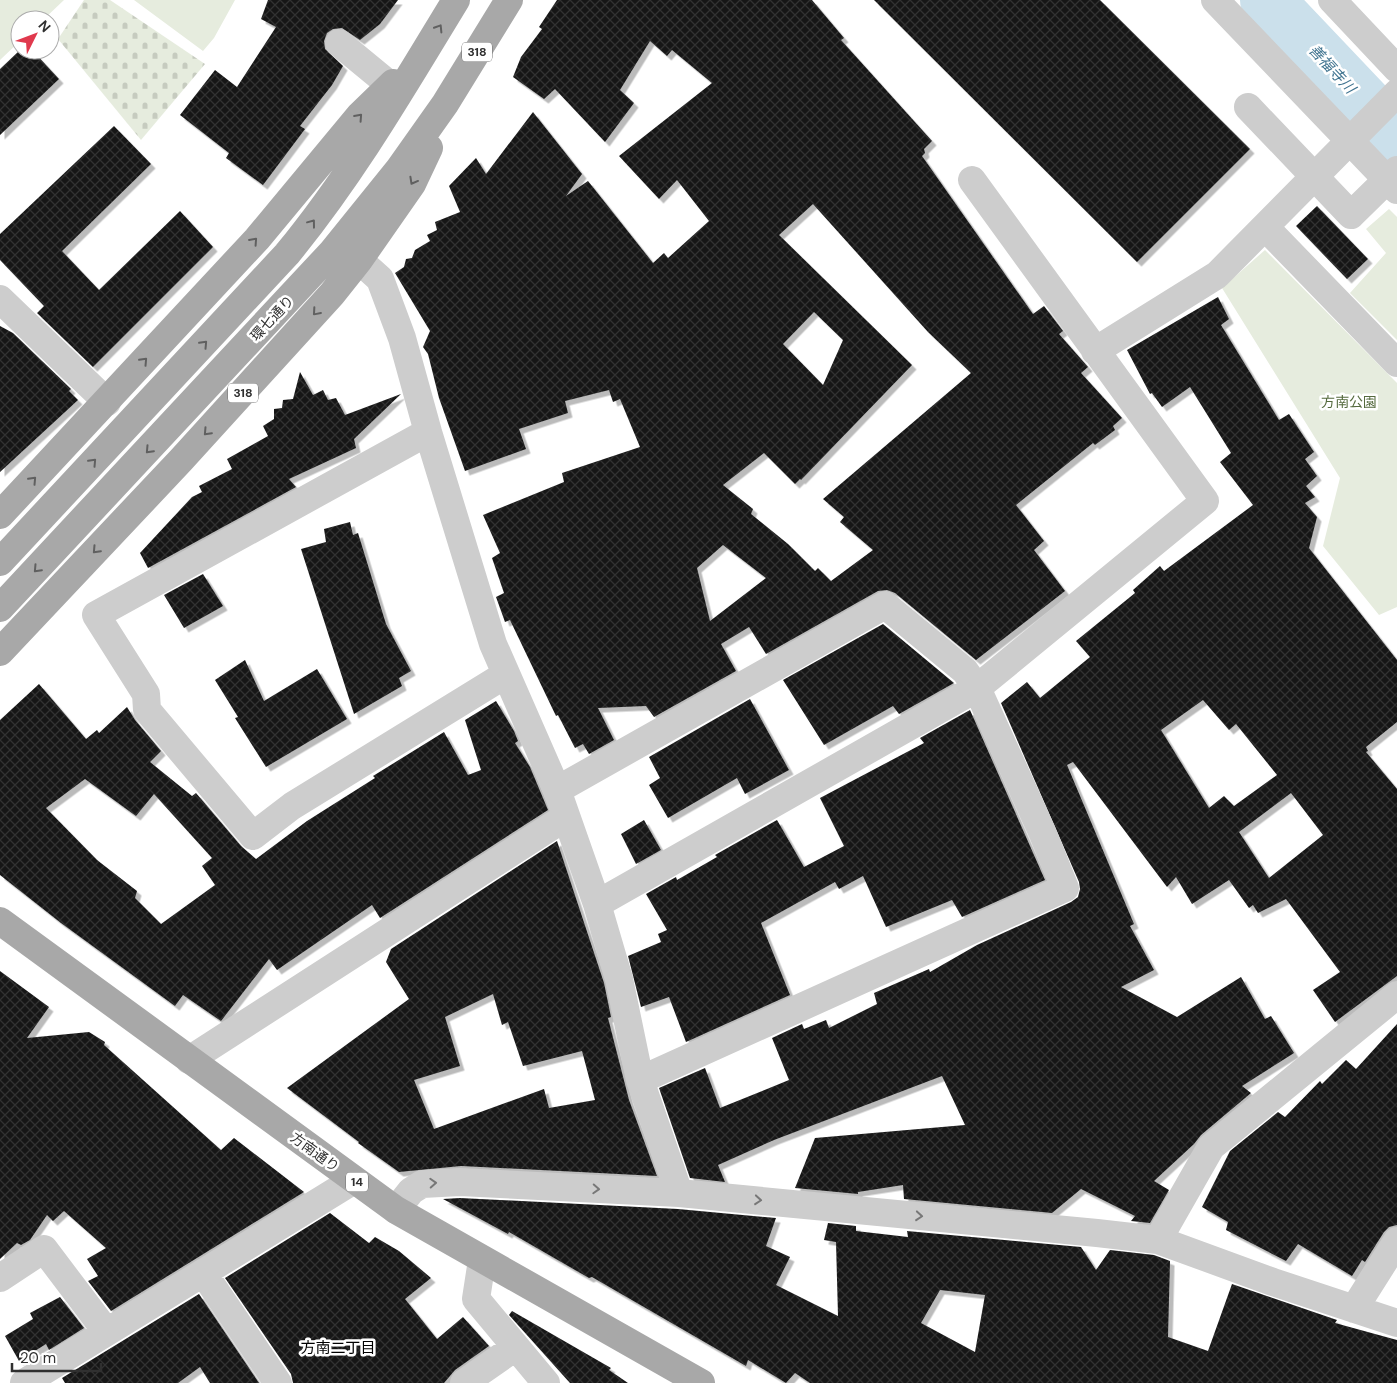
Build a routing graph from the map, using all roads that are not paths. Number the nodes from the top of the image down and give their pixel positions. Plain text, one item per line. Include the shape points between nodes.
1 (456, 0) edge
2 (509, 0) edge
3 (1215, 0) edge
4 (1332, 0) edge
5 (339, 43) dead end
6 (421, 56) junction
7 (1397, 69) edge
8 (390, 85) junction
9 (1397, 93) edge
10 (446, 104) junction
11 (1248, 107) dead end
12 (1357, 133) junction
13 (1397, 170) edge
14 (972, 180) dead end
15 (1397, 190) edge
16 (1265, 227) junction
17 (359, 260) junction
18 (0, 299) edge
19 (1096, 351) junction
20 (1397, 363) edge
21 (107, 402) junction
22 (428, 432) junction
23 (0, 515) edge
24 (0, 562) edge
25 (0, 608) edge
26 (0, 652) edge
27 (505, 675) junction
28 (977, 688) junction
29 (557, 790) junction
30 (566, 817) junction
31 (597, 904) junction
32 (0, 921) edge
33 (1397, 995) edge
34 (189, 1060) junction
35 (640, 1080) junction
36 (354, 1180) junction
37 (679, 1193) junction
38 (396, 1210) junction
39 (1158, 1240) junction
40 (1397, 1240) edge
41 (482, 1260) junction
42 (204, 1274) junction
43 (0, 1278) edge
44 (1354, 1309) junction
45 (1397, 1323) edge
46 (106, 1331) junction
47 (514, 1348) junction
48 (36, 1380) edge
49 (278, 1383) edge
50 (464, 1383) edge
51 (546, 1383) edge
52 (701, 1383) edge

6 -> 1 main road
2 - 10 main road, 環七通り / 318
3 - 12 street
4 - 7 street
5 - 8 street
6 - 8 main road
24 -> 6 main road via 287,254 345,178
21 -> 8 main road via 257,239 360,115
9 - 12 street
10 -> 17 main road, 318 via 412,184
10 -> 25 main road, 環七通り / 318 via 393,176 314,273
11 - 13 street via 1351,215
12 - 15 street
12 - 16 street
14 - 19 street
16 - 19 street via 1217,275
16 - 20 street
17 - 22 street via 380,279 402,338
17 -> 26 main road, 318 via 294,338
18 - 21 street
19 - 28 street via 1205,501
23 -> 21 main road
22 - 27 street
22 - 27 street via 96,616 146,694 148,710 253,836 292,806
27 - 29 street
28 - 29 street via 965,671 885,604
28 - 31 street
28 - 35 street via 1065,888
29 - 30 street
30 - 31 street
30 - 34 street
31 - 35 street via 619,979
32 - 34 main road, 方南通り / 14
33 - 39 street via 1211,1147
34 - 36 main road, 方南通り / 14
35 - 37 street
36 - 38 main road, 方南通り / 14
36 - 42 street
38 -> 37 street via 411,1191 422,1184 460,1182
37 -> 39 street
38 - 41 main road, 方南通り / 14
39 - 44 street
40 - 44 street
41 - 47 street via 476,1299
41 - 52 main road, 方南通り / 14
42 - 46 street
42 - 49 street
43 - 46 street via 44,1249
44 - 45 street
46 - 48 street
47 - 50 street
47 - 51 street

